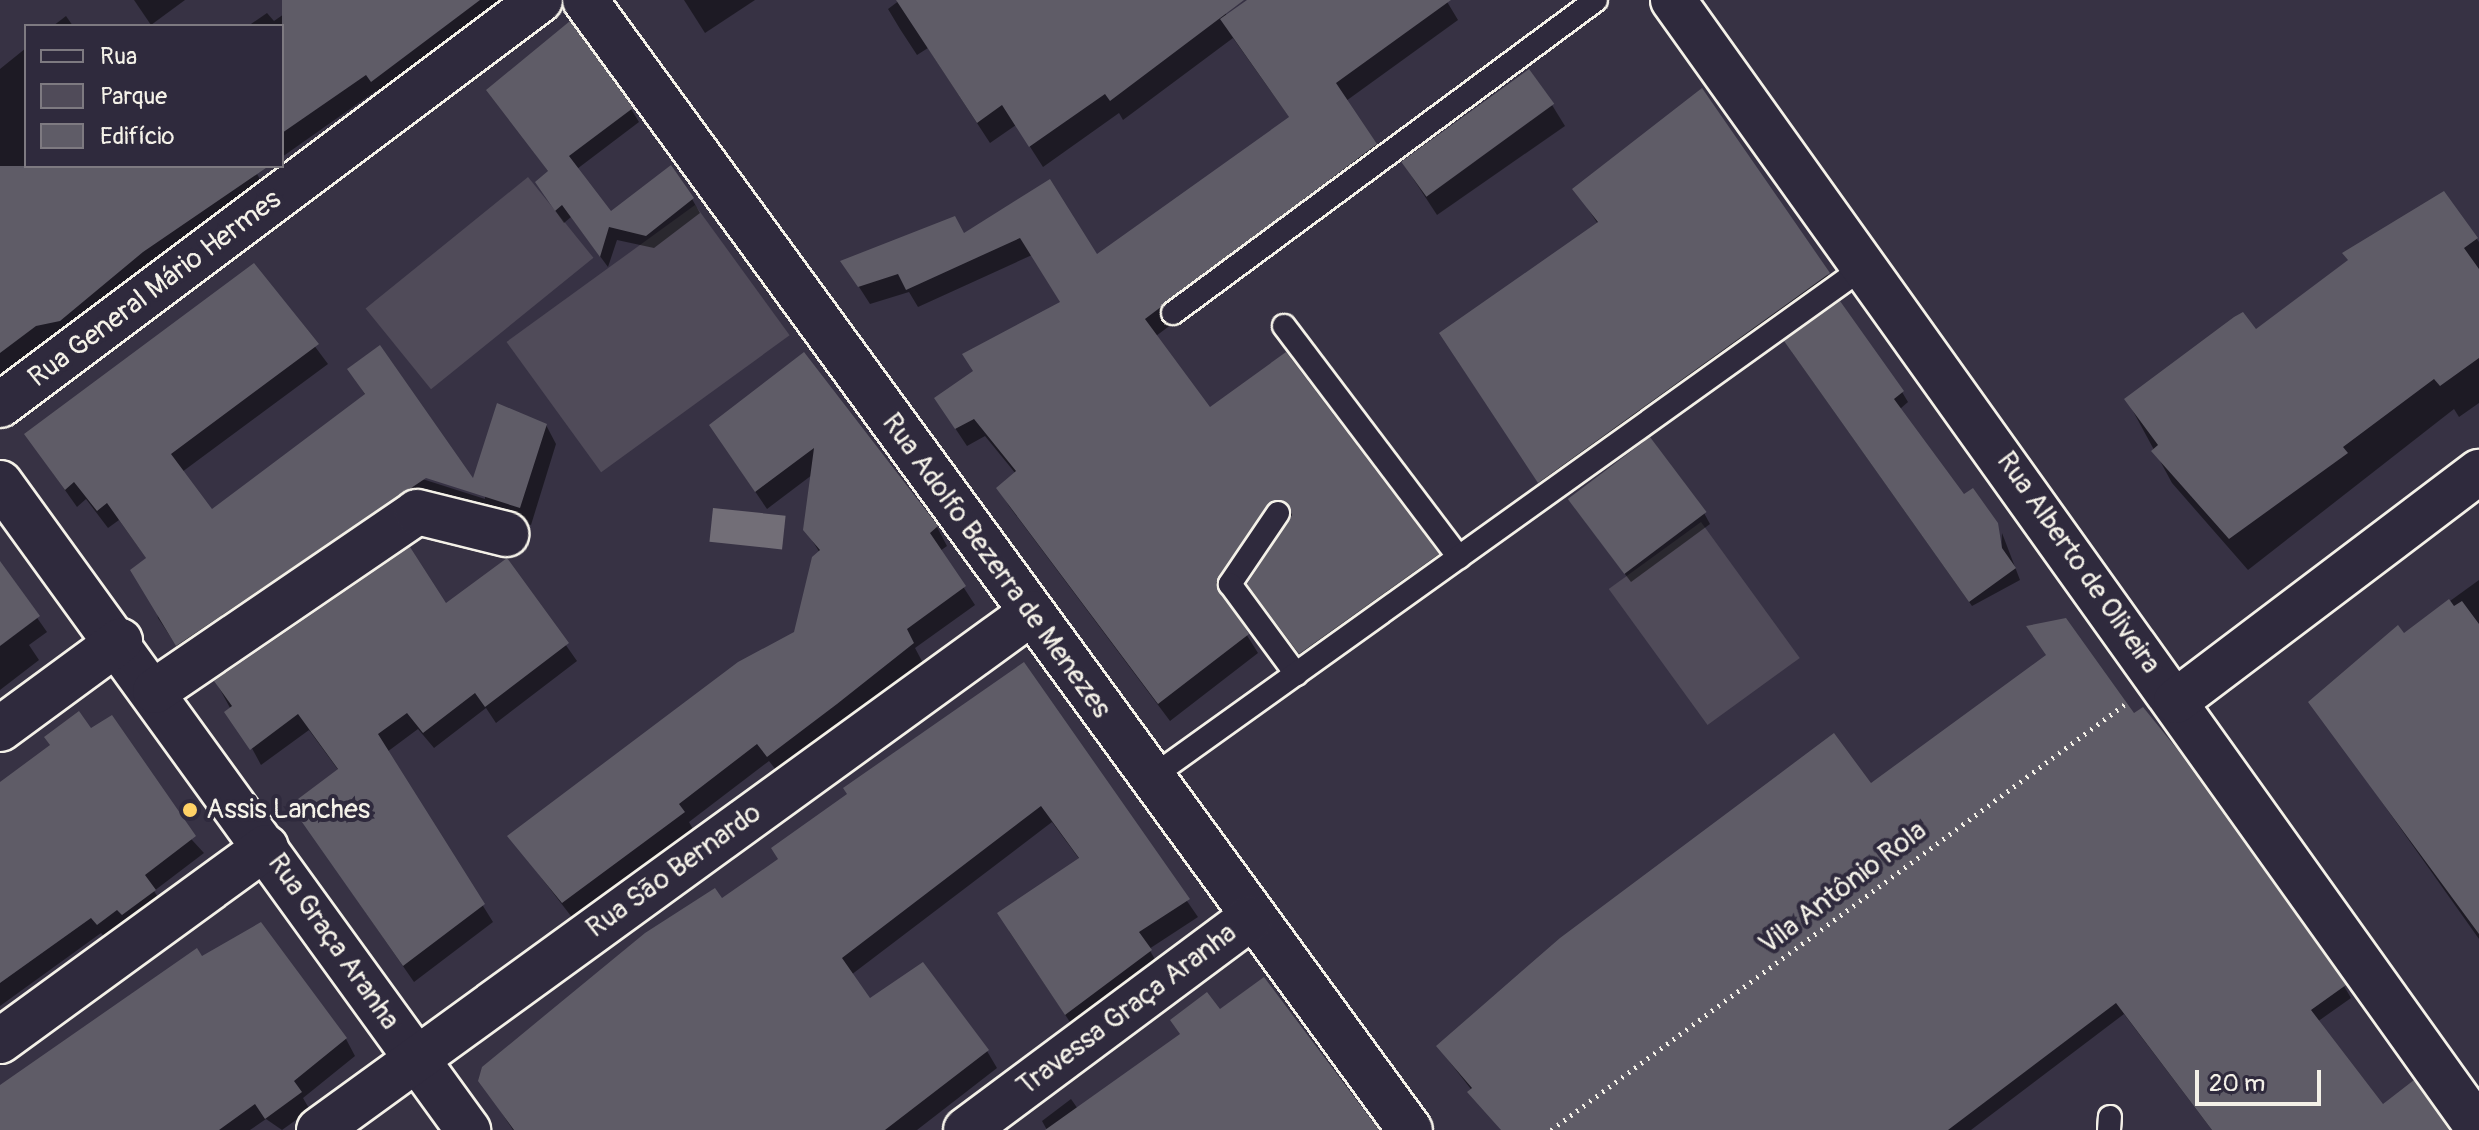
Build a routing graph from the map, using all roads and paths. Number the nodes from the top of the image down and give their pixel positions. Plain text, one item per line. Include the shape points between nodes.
1 (540, 0) edge
2 (585, 0) edge
3 (1596, 0) edge
4 (1673, 0) edge
5 (1868, 264) junction
6 (1173, 313) dead end
7 (1284, 326) dead end
8 (0, 405) edge
9 (2479, 472) edge
10 (0, 483) edge
11 (1278, 513) dead end
12 (506, 534) dead end
13 (1459, 557) junction
14 (1031, 613) junction
15 (120, 641) junction
16 (1296, 674) junction
17 (2168, 690) junction
18 (155, 691) junction
19 (0, 729) edge
20 (1149, 779) junction
21 (266, 847) junction
22 (1250, 918) junction
23 (0, 1041) edge
24 (415, 1059) junction
25 (2479, 1129) edge
26 (319, 1130) edge
27 (468, 1130) edge
28 (966, 1130) edge
29 (1410, 1130) edge
30 (1551, 1130) edge

1 - 8 street, Rua General Mário Hermes
2 - 14 street, Rua Adolfo Bezerra de Menezes
3 - 6 lane
4 - 5 street, Rua Alberto de Oliveira
5 - 13 lane
5 - 17 street, Rua Alberto de Oliveira
7 - 13 lane
9 - 17 street
10 - 15 street, Rua Graça Aranha
11 - 16 lane via 1230,584
12 - 18 street via 417,512
13 - 16 lane
14 - 20 street, Rua Adolfo Bezerra de Menezes
14 - 24 street, Rua São Bernardo
15 - 18 street, Rua Graça Aranha
15 - 19 street
16 - 20 lane
17 - 25 street, Rua Alberto de Oliveira
17 - 30 path, Vila Antônio Rola
18 - 21 street, Rua Graça Aranha
20 - 22 street, Rua Adolfo Bezerra de Menezes
21 - 23 street
21 - 24 street, Rua Graça Aranha
22 - 28 street, Travessa Graça Aranha
22 - 29 street, Rua Adolfo Bezerra de Menezes
24 - 26 street, Rua São Bernardo
24 - 27 street, Rua Graça Aranha

